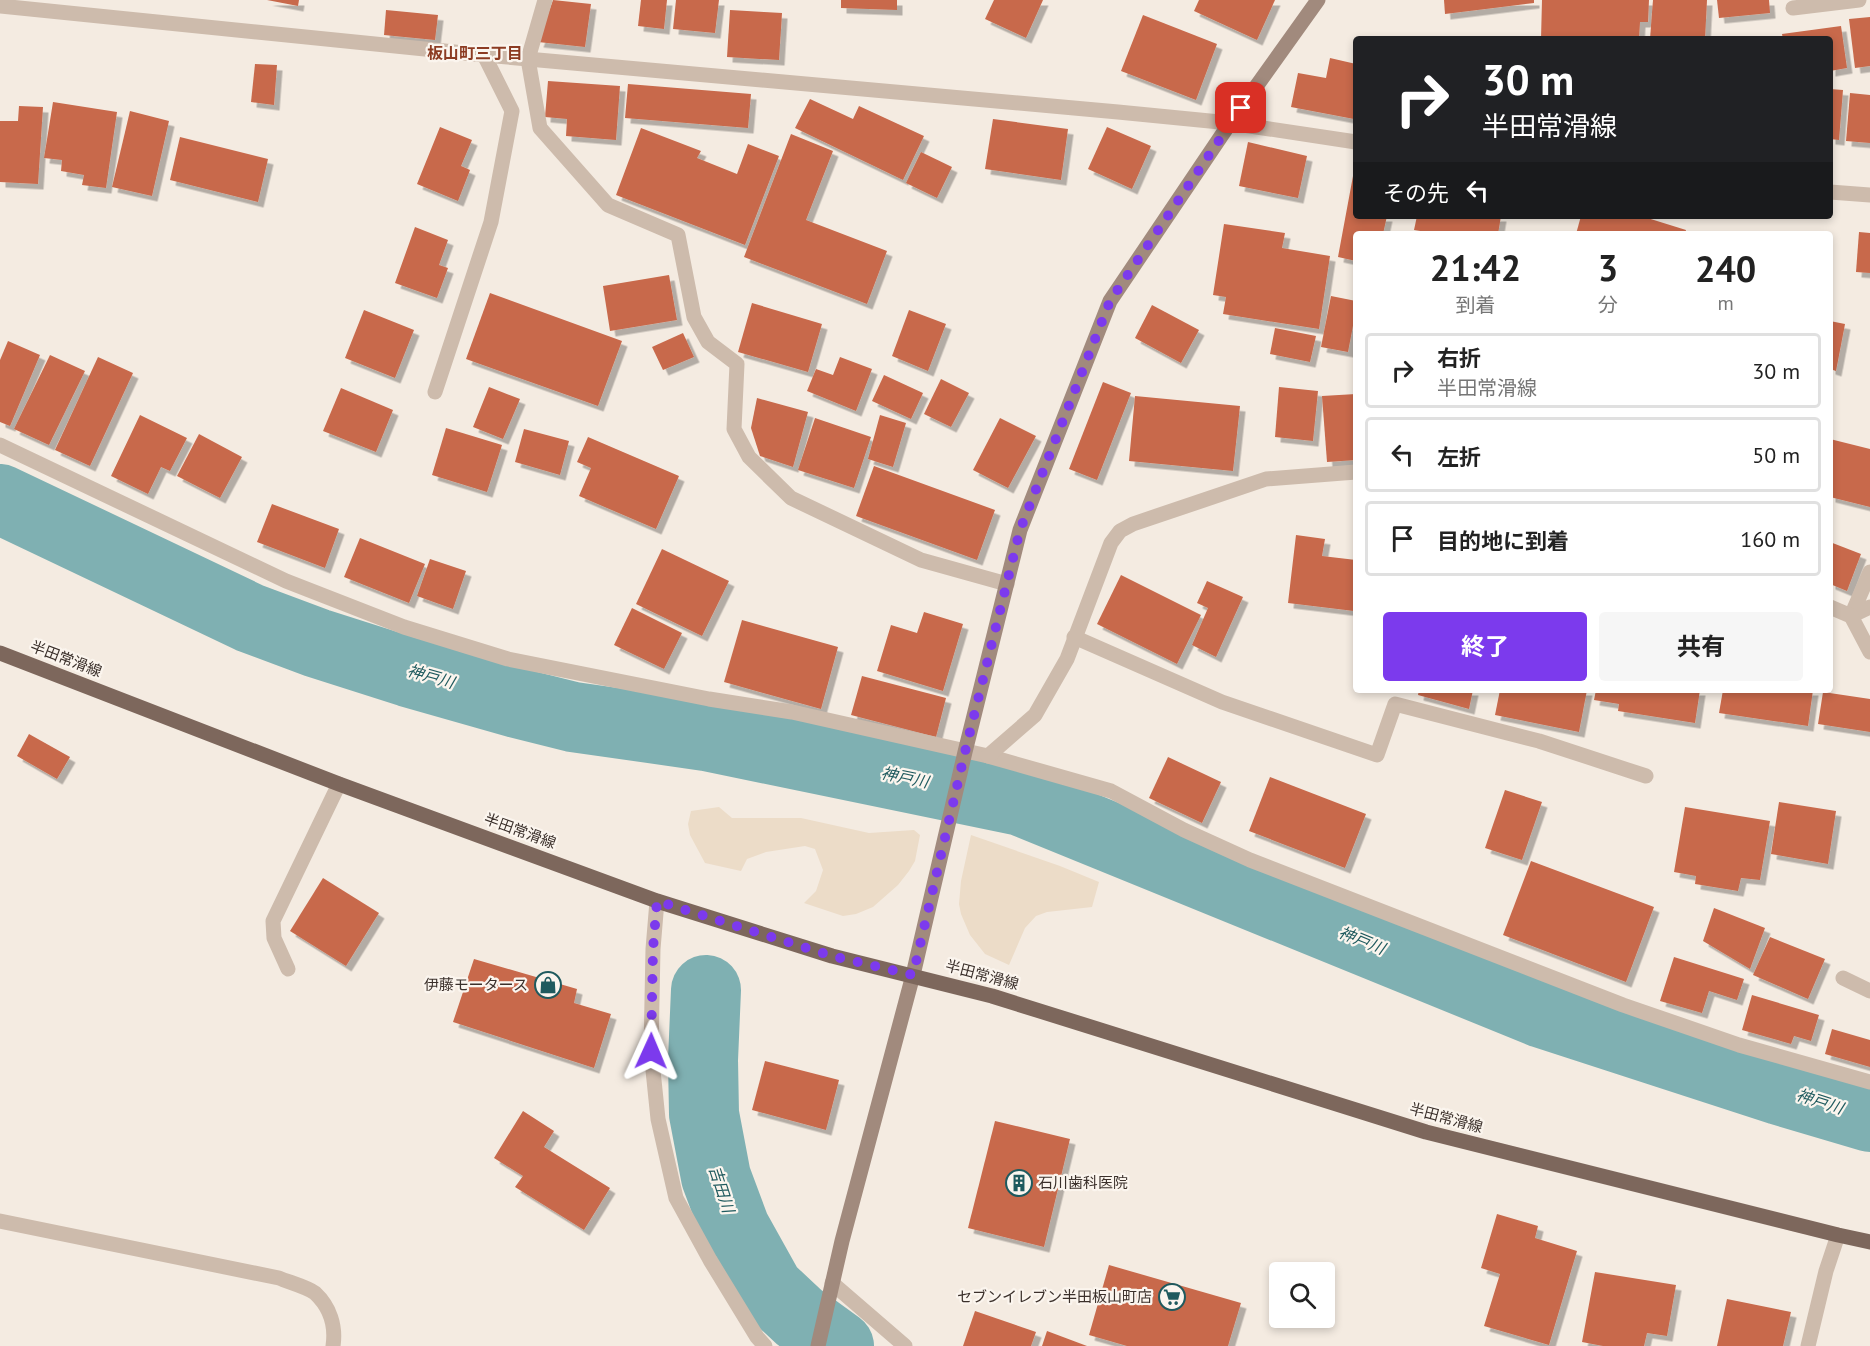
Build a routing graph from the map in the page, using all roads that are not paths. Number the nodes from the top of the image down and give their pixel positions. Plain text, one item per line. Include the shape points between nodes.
1 (544, 0) edge
2 (1318, 0) edge
3 (1859, 0) edge
4 (0, 6) edge
5 (1793, 8) dead end
6 (484, 55) junction
7 (528, 59) junction
8 (1230, 123) junction
9 (1353, 142) edge
10 (1833, 192) edge
11 (1870, 195) edge
12 (435, 392) dead end
13 (0, 445) edge
14 (1353, 472) edge
15 (1870, 572) edge
16 (1007, 584) junction
17 (1870, 607) edge
18 (1833, 608) edge
19 (1851, 616) junction
20 (1074, 637) junction
21 (1870, 651) edge
22 (0, 653) edge
23 (988, 756) junction
24 (964, 757) junction
25 (1646, 776) dead end
26 (339, 784) junction
27 (657, 901) junction
28 (288, 969) dead end
29 (913, 975) junction
30 (1843, 978) dead end
31 (1870, 991) edge
32 (1870, 1082) edge
33 (0, 1221) edge
34 (1838, 1235) junction
35 (1870, 1242) edge
36 (832, 1283) junction
37 (333, 1346) edge
38 (765, 1346) edge
39 (818, 1346) edge
40 (905, 1346) edge
41 (1808, 1346) edge

1 - 7 street
2 - 8 street
3 - 5 street
4 - 6 street
6 - 7 street
6 - 12 street via 512,111 491,222
7 - 8 street
7 - 16 street via 540,128 608,204 678,235 694,317 708,342 737,364 734,429 749,457 791,498 921,560
8 - 9 street
8 - 16 street via 1110,301 1020,530
10 - 11 street
13 - 24 street via 286,581 414,630 508,659 792,712
14 - 20 street via 1266,479 1120,531 1111,543
15 - 19 street
16 - 24 street
17 - 19 street
18 - 19 street
19 - 21 street
20 - 23 street via 1067,659 1035,715
20 - 25 street via 1222,702 1377,755 1395,704 1539,741
22 - 26 main road, 半田常滑線
23 - 24 street
23 - 32 street via 1110,791 1250,860 1623,1005 1739,1045
24 - 29 street
26 - 27 main road, 半田常滑線
26 - 28 street via 273,921 274,938
27 - 29 main road, 半田常滑線 via 832,956
27 - 38 street via 651,1051 658,1119 676,1198
29 - 34 main road, 半田常滑線 via 992,996 1426,1132
29 - 36 street
30 - 31 street
33 - 37 street via 279,1278 314,1292 332,1316
34 - 35 main road, 半田常滑線
34 - 41 street
36 - 39 street
36 - 40 street

